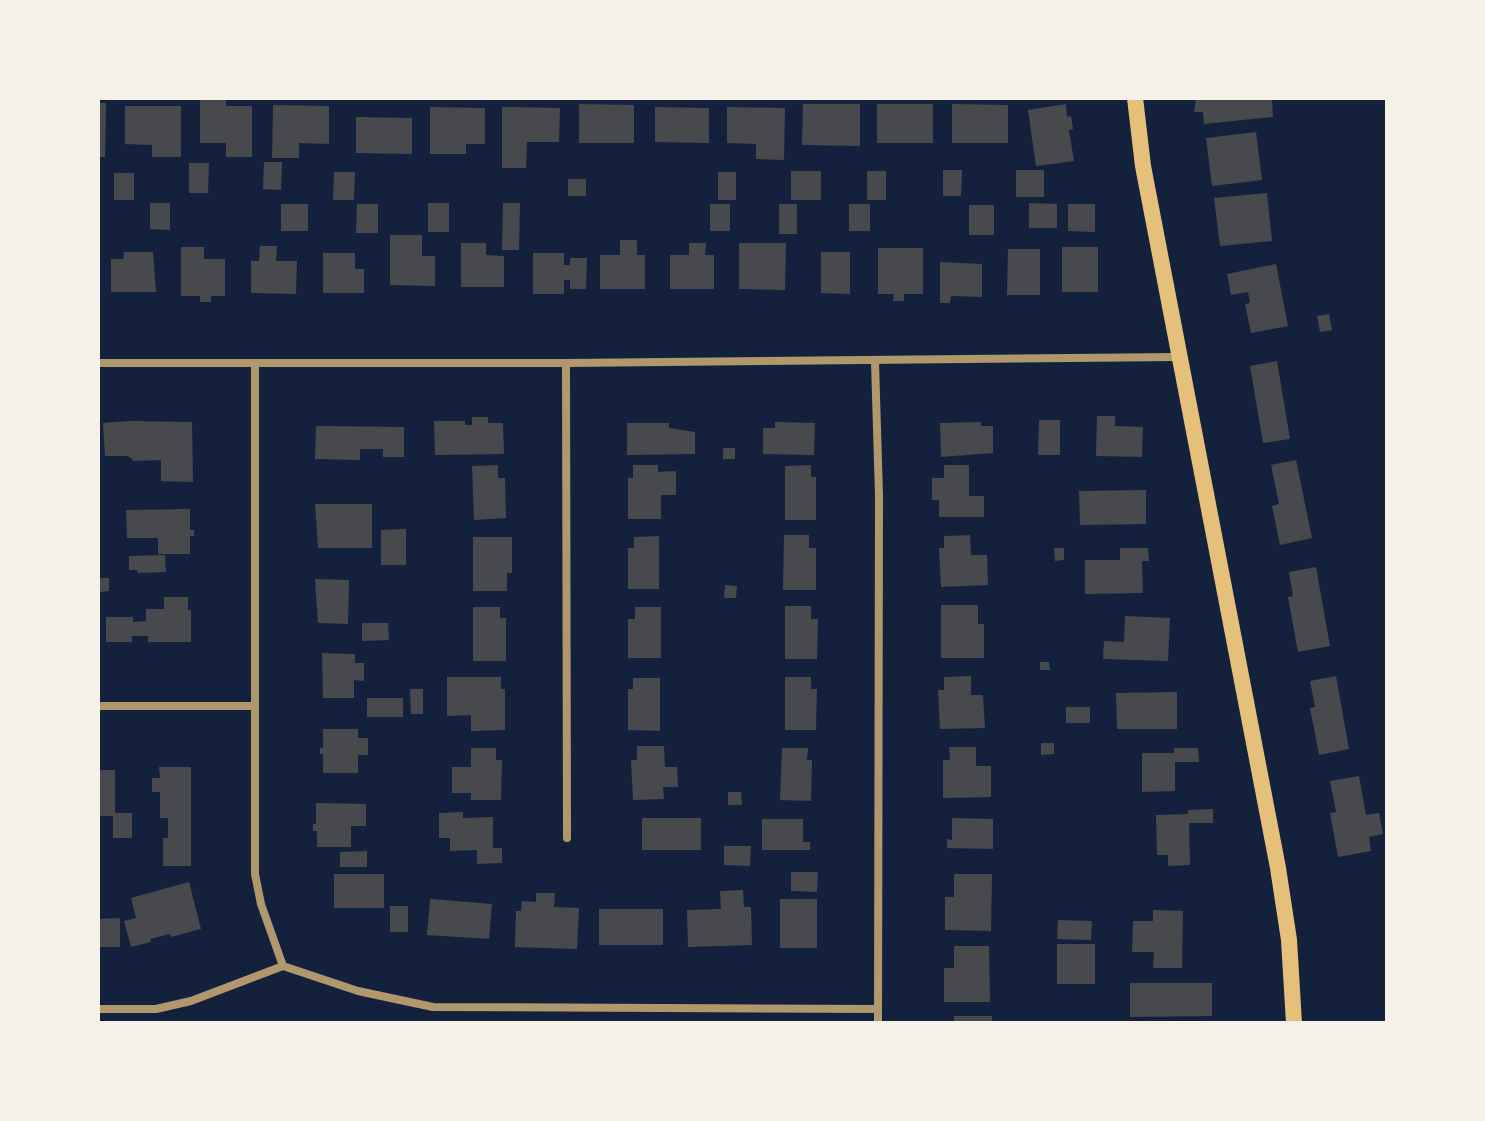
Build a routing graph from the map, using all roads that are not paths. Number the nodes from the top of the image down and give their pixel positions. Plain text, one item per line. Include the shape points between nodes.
1 (1135, 98) edge
2 (1179, 357) junction
3 (875, 362) junction
4 (98, 363) edge
5 (255, 363) junction
6 (566, 363) junction
7 (98, 706) edge
8 (253, 706) junction
9 (567, 838) dead end
10 (283, 966) junction
11 (98, 1009) edge
12 (878, 1009) junction
13 (878, 1023) edge
14 (1294, 1023) edge

1 - 2 main road
2 - 3 street
2 - 14 main road via 1278,868
3 - 6 street
3 - 12 street
4 - 5 street
5 - 6 street
5 - 8 street
6 - 9 street
7 - 8 street
8 - 10 street via 255,874
10 - 11 street via 191,1001 156,1009
10 - 12 street via 358,991 433,1007
12 - 13 street

